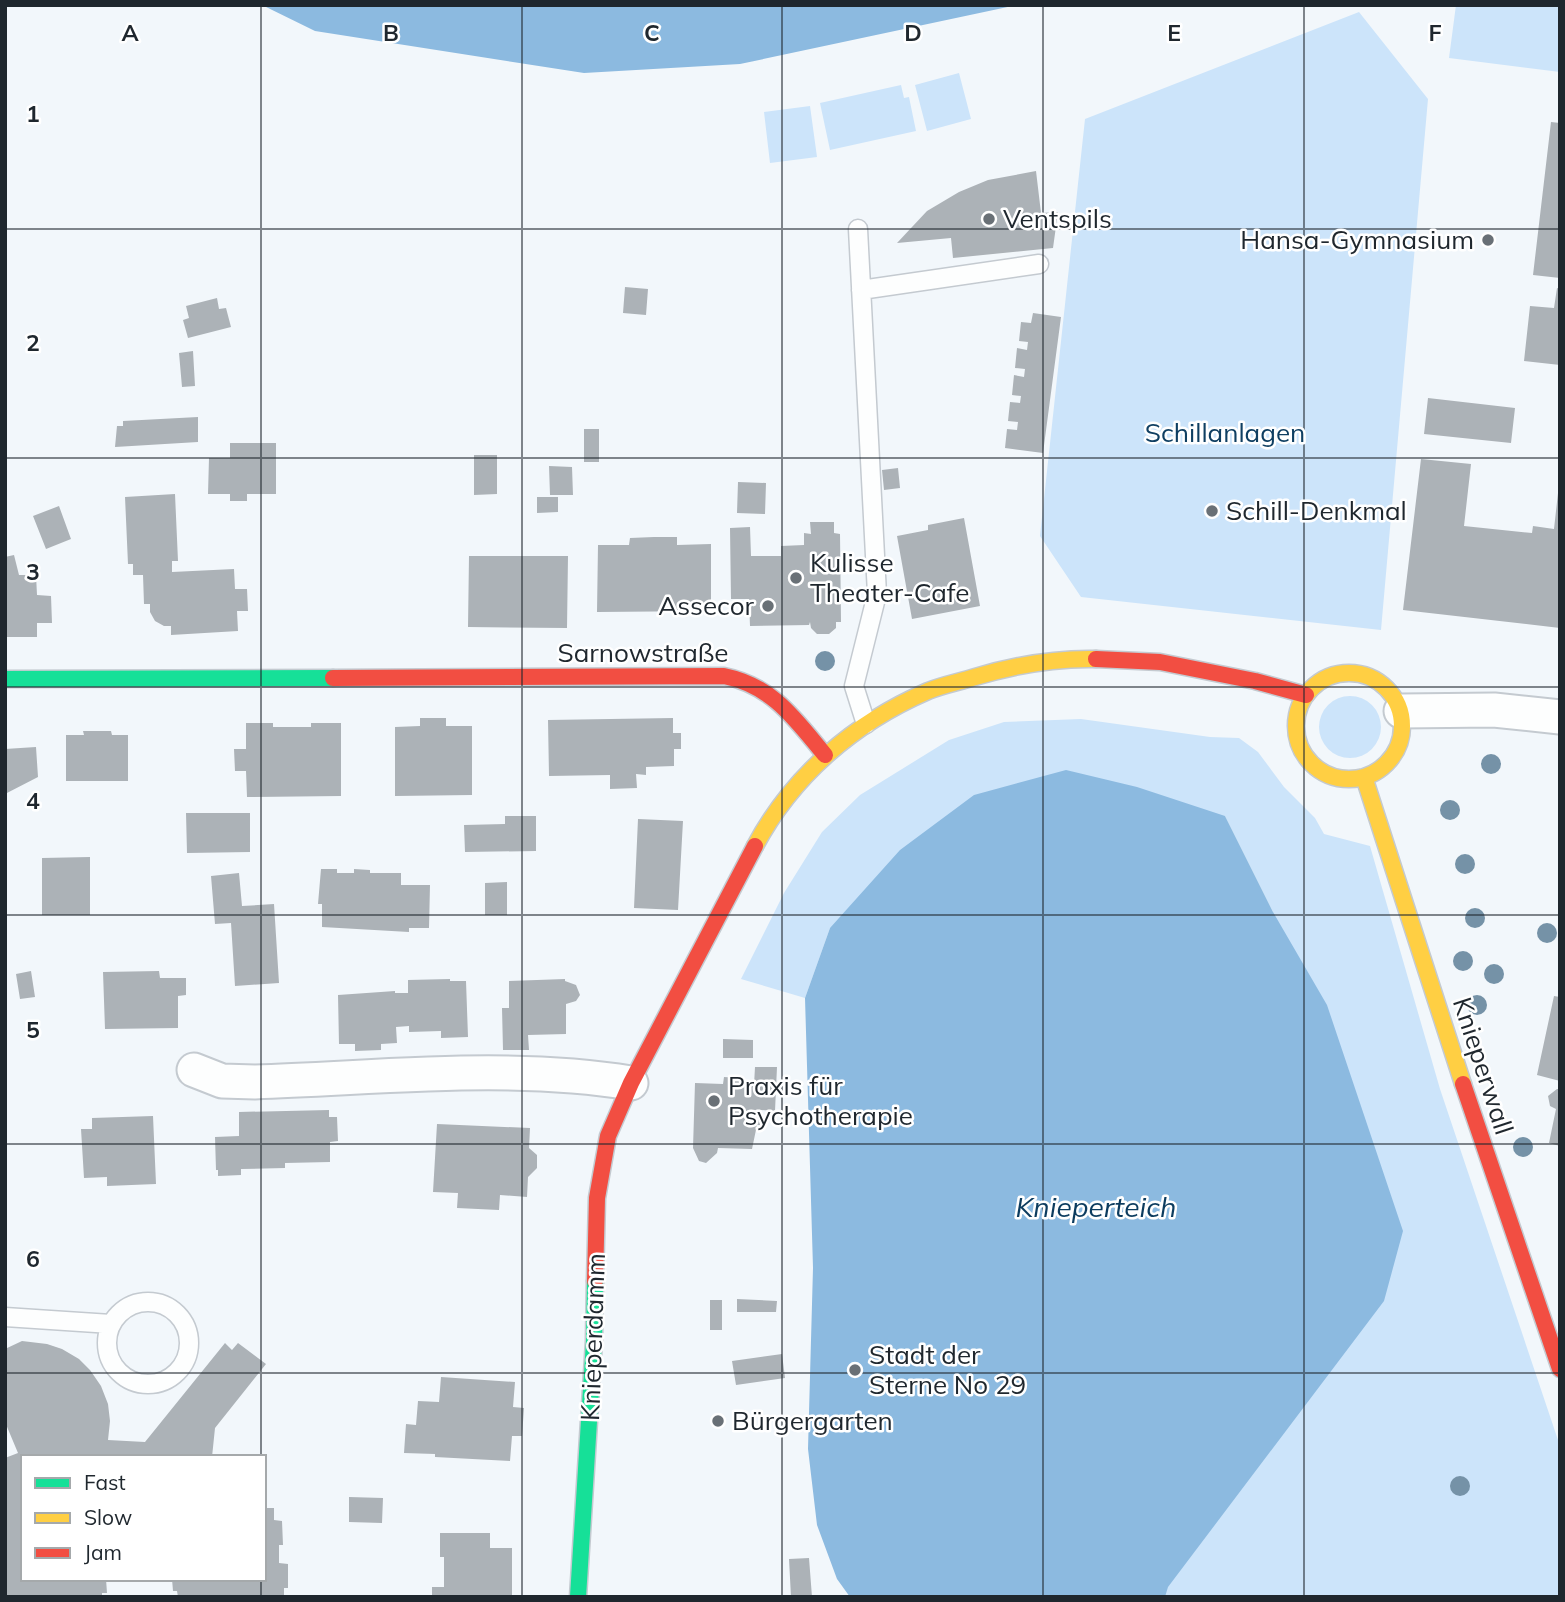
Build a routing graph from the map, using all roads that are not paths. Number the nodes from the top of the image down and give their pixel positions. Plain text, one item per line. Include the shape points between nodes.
1 (858, 229) dead end
2 (1039, 264) dead end
3 (861, 290) junction
4 (5, 679) edge
5 (1306, 695) junction
6 (1401, 711) junction
7 (1560, 717) edge
8 (866, 724) junction
9 (825, 755) junction
10 (1364, 776) junction
11 (194, 1070) dead end
12 (631, 1083) junction
13 (5, 1317) edge
14 (111, 1324) junction
15 (1560, 1369) edge
16 (578, 1597) edge

1 - 3 lane
2 - 3 lane
3 - 8 lane via 877,594 855,686
4 - 9 street, Sarnowstraße via 724,676 743,678 768,693
5 - 6 street via 1318,682 1350,672 1382,683
5 - 8 street via 1160,662 1061,658 929,691
5 - 10 street via 1296,726 1306,757 1332,776
6 - 7 street via 1494,710
6 - 10 street via 1399,744 1392,758 1380,770
8 - 9 street
9 - 12 street, Knieperdamm via 770,818
10 - 15 street, Knieperwall
11 - 12 street via 222,1081 255,1082 494,1072
12 - 16 street, Knieperdamm via 608,1136 597,1198 594,1341
13 - 14 lane
14 - 14 lane via 106,1337 111,1363 131,1381 144,1384 170,1378 187,1358 190,1345 183,1320 160,1303 132,1304

